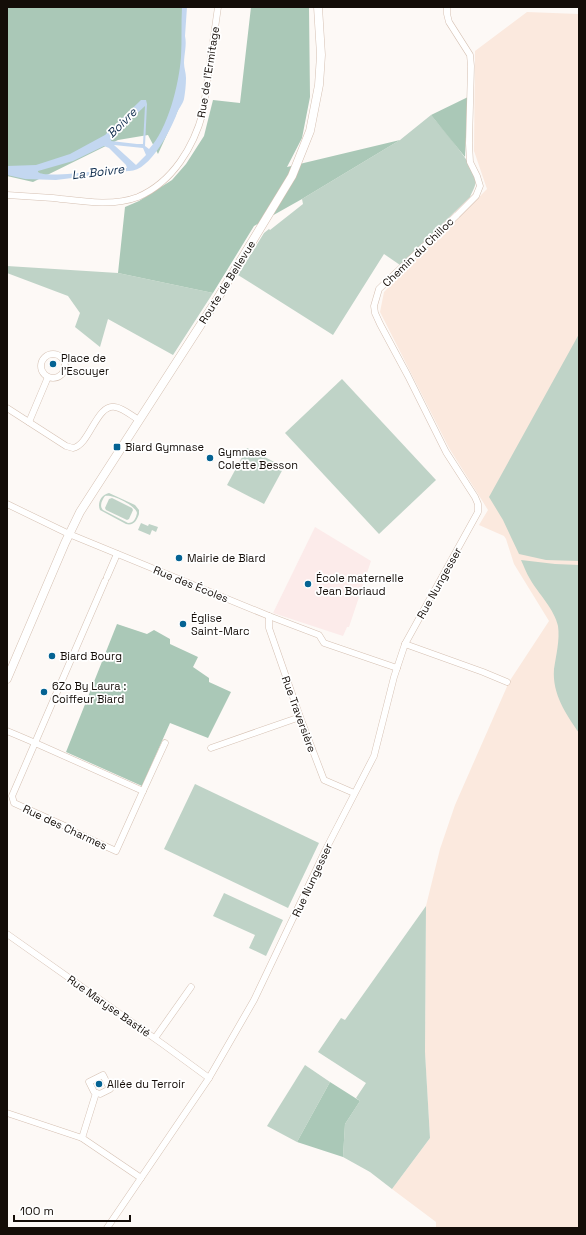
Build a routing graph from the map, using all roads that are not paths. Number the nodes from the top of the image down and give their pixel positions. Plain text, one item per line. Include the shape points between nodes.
1 (218, 7) edge
2 (318, 7) edge
3 (447, 7) edge
4 (7, 195) edge
5 (48, 377) dead end
6 (7, 408) edge
7 (140, 420) junction
8 (29, 422) junction
9 (7, 504) edge
10 (478, 512) joint
11 (69, 534) junction
12 (117, 554) junction
13 (269, 616) junction
14 (406, 644) junction
15 (397, 668) junction
16 (7, 679) edge
17 (507, 682) dead end
18 (300, 717) junction
19 (7, 731) edge
20 (165, 742) dead end
21 (35, 743) junction
22 (211, 748) dead end
23 (143, 791) junction
24 (354, 793) junction
25 (7, 934) edge
26 (191, 987) dead end
27 (155, 1038) junction
28 (209, 1078) junction
29 (96, 1093) dead end
30 (7, 1113) edge
31 (82, 1138) junction
32 (141, 1178) junction
33 (107, 1228) edge

1 - 4 street, Rue de l’Ermitage via 199,127 179,164 167,177 138,196 113,202
2 - 7 street, Route de Bellevue via 321,55 319,85 310,131 300,159 278,201
3 - 10 street, Chemin du Chilloc via 449,22 470,55 470,162 480,186 476,196 380,289 374,306 380,324 446,452 475,497
5 - 8 street
6 - 8 street
7 - 8 street via 120,408 109,407 101,413 80,445 72,448
7 - 11 street, Route de Bellevue via 80,512
9 - 11 street, Rue des Écoles
10 - 14 street, Rue Nungesser
11 - 12 street, Rue des Écoles
11 - 16 street, Route de Bellevue
12 - 13 street, Rue des Écoles
12 - 21 street
13 - 15 street, Rue des Écoles via 319,634 324,643
13 - 18 street, Rue Traversière via 269,628
14 - 15 street, Rue Nungesser
14 - 17 street
15 - 24 street, Rue Nungesser via 374,756
18 - 22 street
18 - 24 street, Rue Traversière via 324,780
19 - 21 street
20 - 23 street
21 - 23 street
21 - 23 street, Rue des Charmes via 12,796 14,803 116,851
24 - 28 street, Rue Nungesser via 254,1000
25 - 27 street, Rue Maryse Bastié
26 - 27 street
27 - 28 street, Rue Maryse Bastié
28 - 32 street, Rue Nungesser
29 - 31 street
30 - 31 street
31 - 32 street
32 - 33 street, Rue Nungesser

